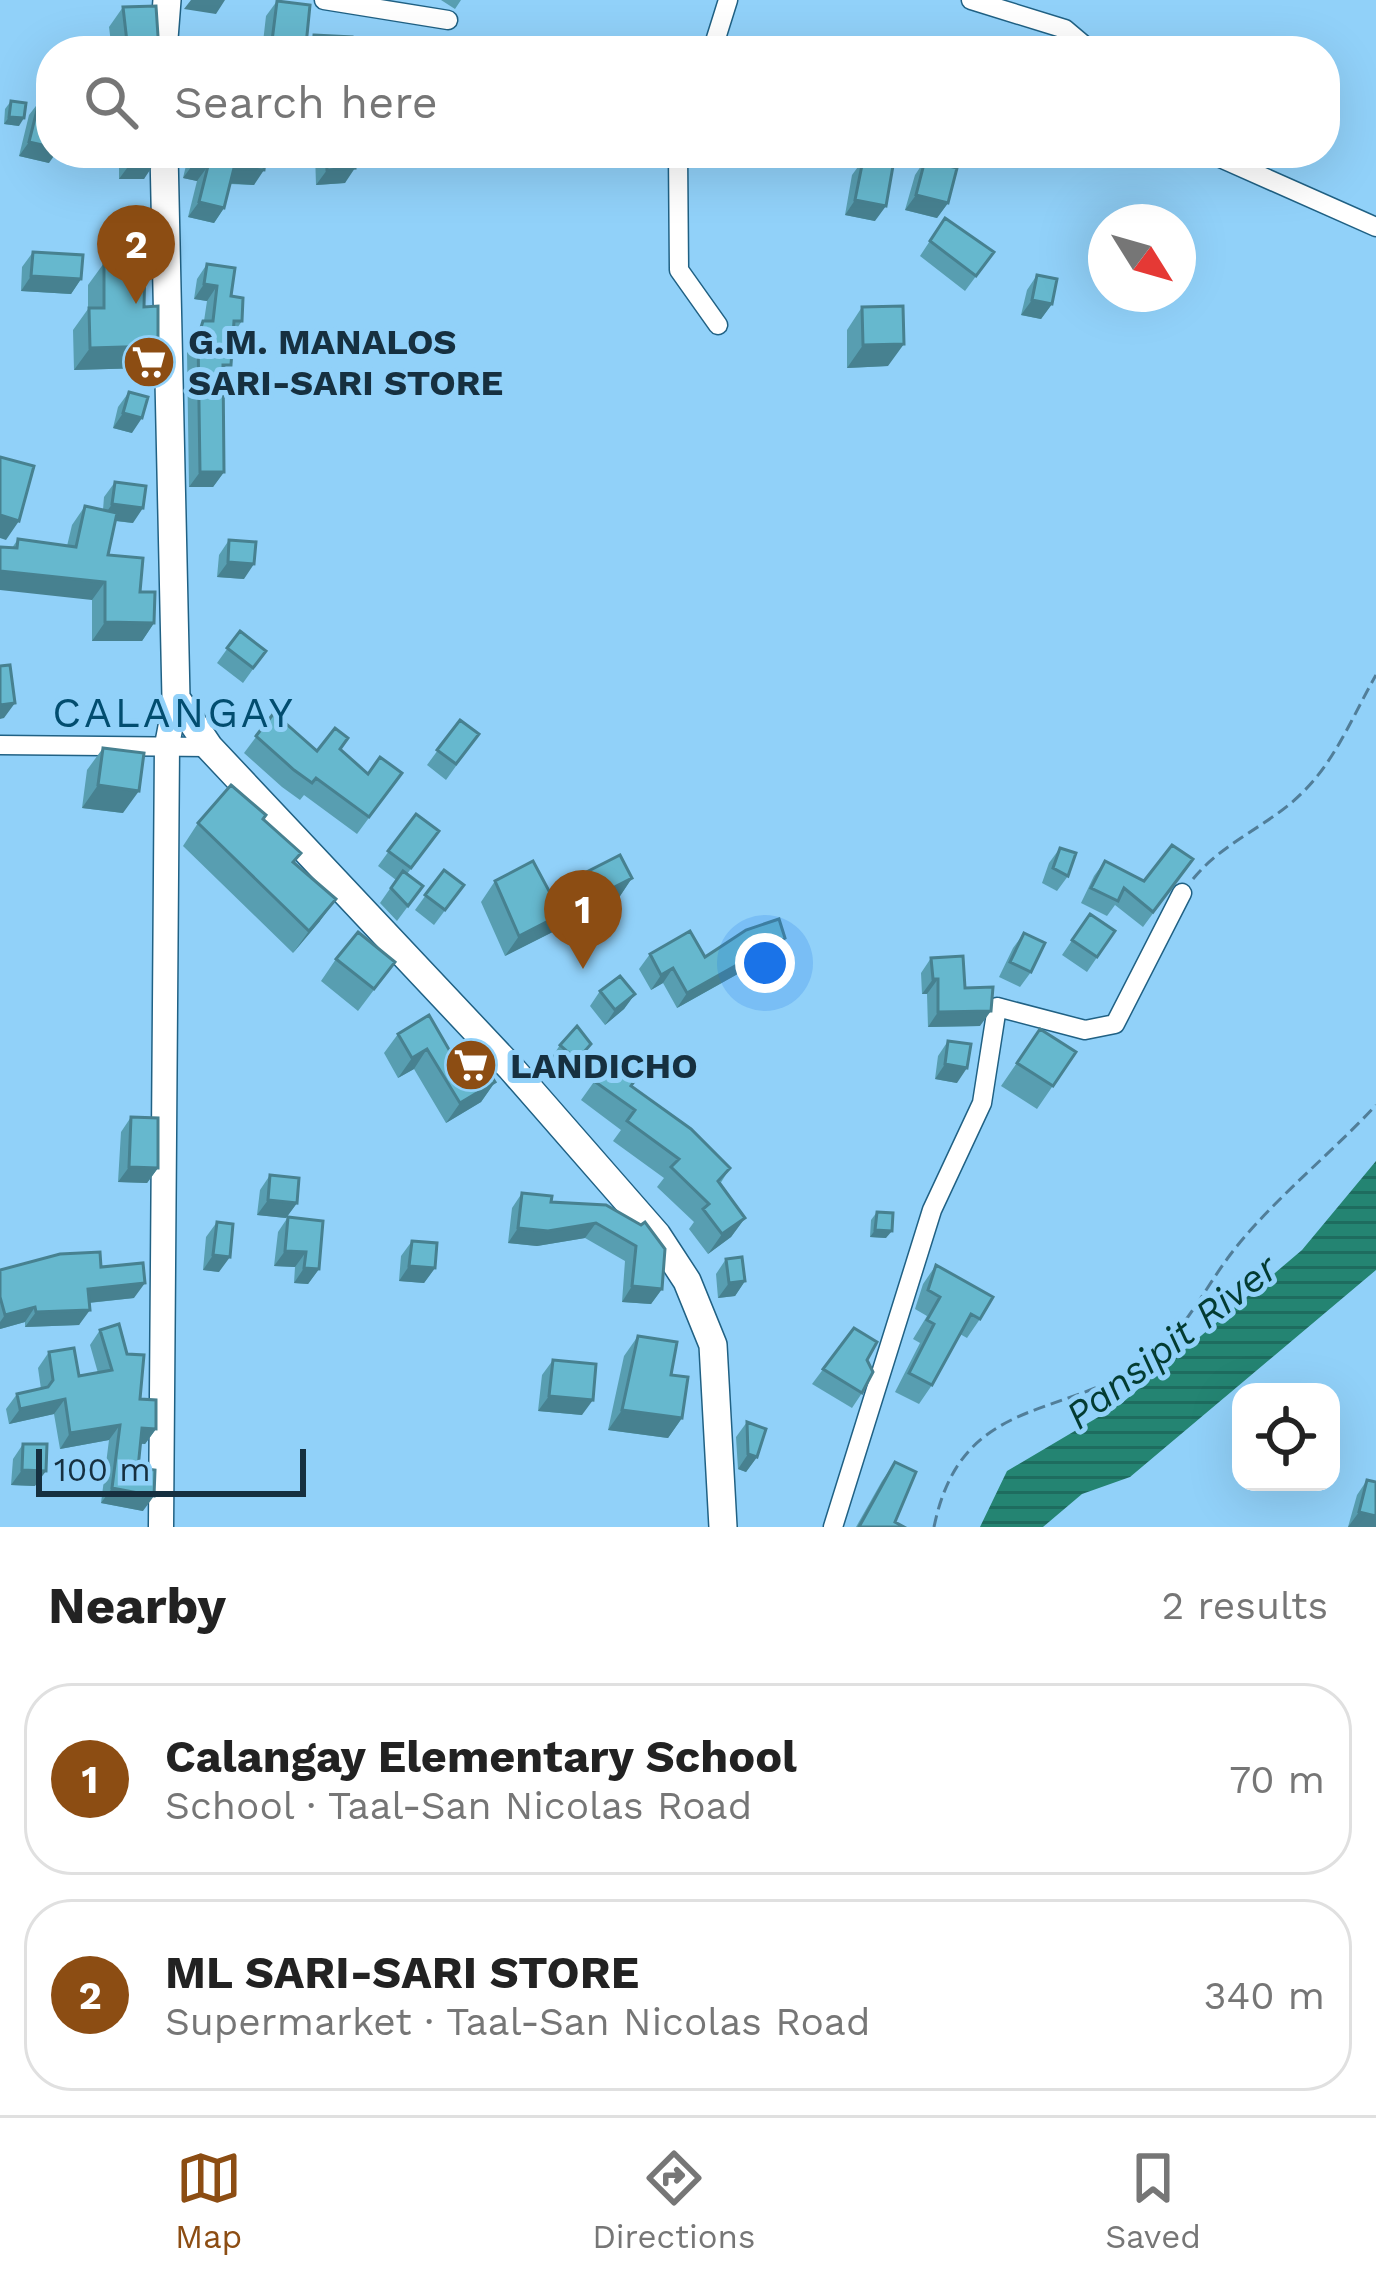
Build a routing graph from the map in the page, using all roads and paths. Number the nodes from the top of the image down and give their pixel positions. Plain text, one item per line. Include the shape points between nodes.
1 (166, 0) edge
2 (323, 0) edge
3 (728, 0) edge
4 (971, 0) edge
5 (448, 20) dead end
6 (164, 36) edge
7 (717, 36) edge
8 (1074, 36) edge
9 (164, 168) edge
10 (678, 168) edge
11 (1243, 168) edge
12 (1376, 227) edge
13 (718, 326) dead end
14 (1376, 675) edge
15 (176, 698) junction
16 (0, 745) edge
17 (167, 745) junction
18 (209, 747) junction
19 (1182, 893) joint
20 (1376, 1105) edge
21 (161, 1527) edge
22 (723, 1527) edge
23 (833, 1527) edge
24 (934, 1527) edge

1 - 6 main road
2 - 5 street
3 - 7 street
4 - 8 street
9 - 15 main road
10 - 13 street via 679,270
11 - 12 street
14 - 19 path via 1302,794 1232,840
15 - 17 street
15 - 18 main road
16 - 17 street
17 - 18 street
17 - 21 street
18 - 22 main road via 657,1235 713,1345
19 - 23 street via 1115,1024 1085,1030 997,1007 982,1103 932,1210
20 - 24 path via 1267,1214 1145,1361 1041,1403 984,1437 959,1464

